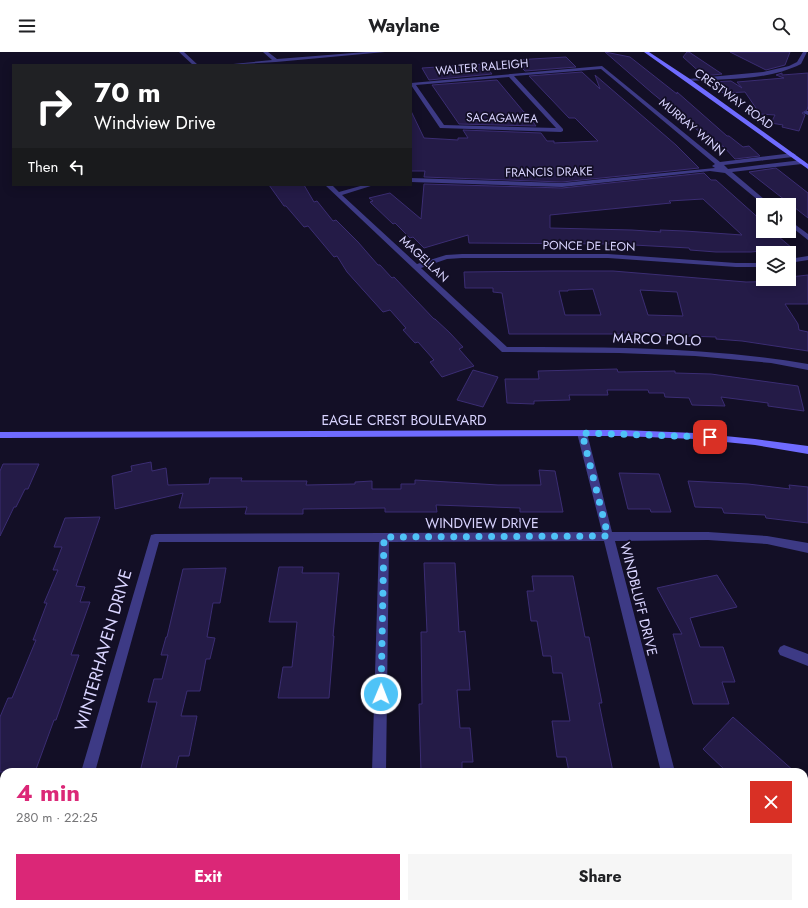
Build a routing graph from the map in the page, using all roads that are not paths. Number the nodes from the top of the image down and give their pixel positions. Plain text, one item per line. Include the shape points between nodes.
1 (181, 52) edge
2 (264, 52) edge
3 (383, 52) edge
4 (646, 52) edge
5 (805, 52) edge
6 (802, 59) junction
7 (808, 60) edge
8 (276, 61) junction
9 (195, 64) edge
10 (238, 64) edge
11 (602, 66) joint
12 (510, 75) junction
13 (688, 80) junction
14 (412, 84) edge
15 (793, 155) junction
16 (802, 162) junction
17 (719, 164) junction
18 (808, 167) edge
19 (710, 169) junction
20 (727, 170) junction
21 (412, 180) edge
22 (329, 186) edge
23 (367, 186) edge
24 (338, 194) junction
25 (760, 198) edge
26 (796, 228) edge
27 (808, 238) edge
28 (808, 258) edge
29 (796, 260) edge
30 (756, 265) edge
31 (416, 267) junction
32 (505, 350) joint
33 (808, 367) edge
34 (582, 433) junction
35 (0, 435) edge
36 (808, 450) edge
37 (608, 536) junction
38 (384, 537) junction
39 (155, 538) joint
40 (808, 548) edge
41 (784, 651) dead end
42 (808, 660) edge
43 (89, 768) edge
44 (379, 768) edge
45 (667, 768) edge

1 - 9 street
2 - 8 street
3 - 8 street
4 - 13 main road, CRESTWAY ROAD
5 - 6 street
6 - 7 street
6 - 13 street via 776,71
8 - 10 street
11 - 12 street, WALTER RALEIGH
11 - 17 street, MURRAY WINN
12 - 14 street, WALTER RALEIGH
12 - 14 street, SACAGAWEA via 561,130 442,127
13 - 15 main road, CRESTWAY ROAD
15 - 16 main road, CRESTWAY ROAD
15 - 17 street, FRANCIS DRAKE
16 - 18 main road, CRESTWAY ROAD
16 - 20 street, FRANCIS DRAKE
17 - 19 street, FRANCIS DRAKE
17 - 20 street, MURRAY WINN
19 - 20 street, FRANCIS DRAKE
19 - 21 street, FRANCIS DRAKE via 562,185
20 - 25 street, MURRAY WINN
22 - 24 street, MAGELLAN
23 - 24 street
24 - 31 street, MAGELLAN
26 - 27 street
28 - 29 street
30 - 31 street, PONCE DE LEON via 608,256 477,256 446,257
31 - 32 street, MAGELLAN
32 - 33 street, MARCO POLO via 678,352
34 - 35 main road, EAGLE CREST BOULEVARD
34 - 36 main road, EAGLE CREST BOULEVARD via 695,436
34 - 37 street, WINDBLUFF DRIVE
37 - 38 street, WINDVIEW DRIVE
37 - 40 street, WINDVIEW DRIVE via 767,540
37 - 45 street, WINDBLUFF DRIVE
38 - 39 street, WINDVIEW DRIVE
38 - 44 street
39 - 43 street, WINTERHAVEN DRIVE
41 - 42 street

